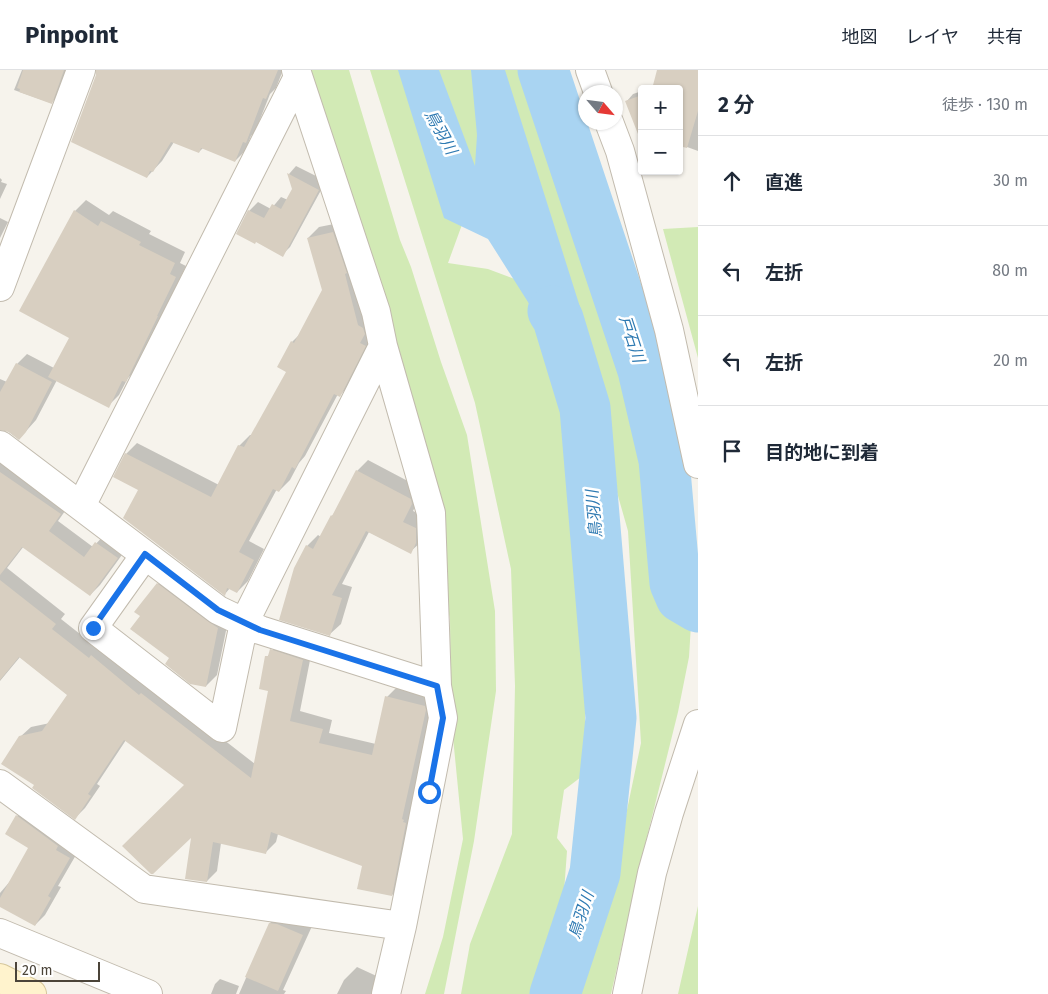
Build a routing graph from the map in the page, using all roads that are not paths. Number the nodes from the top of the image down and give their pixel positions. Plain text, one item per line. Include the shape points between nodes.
1 (81, 70) edge
2 (590, 70) edge
3 (297, 73) edge
4 (595, 85) edge
5 (612, 130) edge
6 (0, 287) edge
7 (384, 346) junction
8 (0, 445) edge
9 (698, 464) edge
10 (81, 506) junction
11 (145, 554) junction
12 (244, 623) junction
13 (437, 686) junction
14 (698, 724) edge
15 (0, 784) edge
16 (402, 926) junction
17 (0, 933) edge
18 (0, 978) edge
19 (32, 994) edge
20 (148, 994) edge
21 (386, 994) edge
22 (627, 994) edge

1 - 6 street
2 - 4 street
3 - 7 street via 376,312
3 - 10 street
5 - 9 street via 669,330
7 - 12 street
7 - 13 street via 431,513
8 - 10 street
10 - 11 street
11 - 12 street via 218,610
11 - 12 street via 93,628 222,728
12 - 13 street
13 - 16 street via 443,718
14 - 22 street via 652,872
15 - 16 street via 144,889
16 - 21 street
17 - 20 street
18 - 19 street

